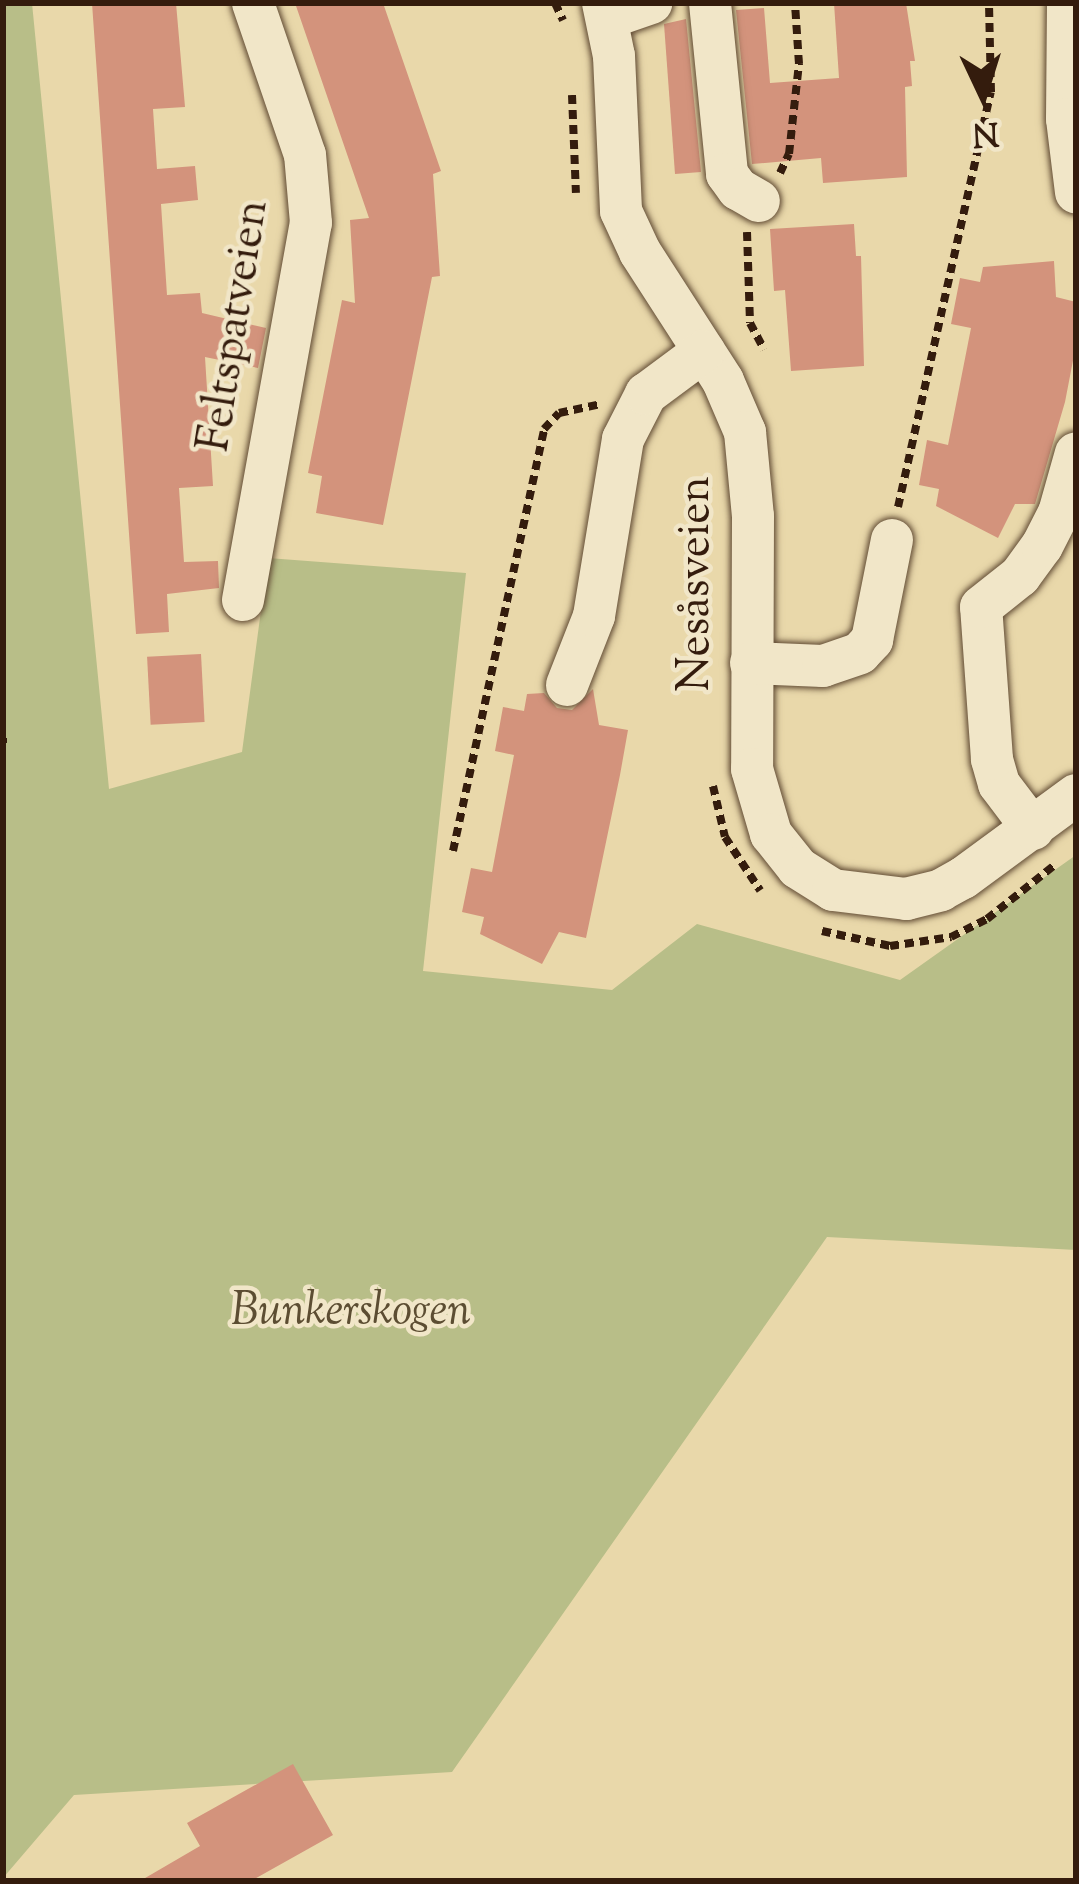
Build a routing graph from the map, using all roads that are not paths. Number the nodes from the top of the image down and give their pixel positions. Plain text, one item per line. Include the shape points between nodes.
1 (253, 3) edge
2 (652, 3) edge
3 (710, 3) edge
4 (1068, 3) edge
5 (606, 11) edge
6 (1076, 192) edge
7 (759, 201) dead end
8 (704, 351) junction
9 (1076, 453) edge
10 (892, 540) road end
11 (243, 600) dead end
12 (751, 663) junction
13 (567, 685) dead end
14 (1076, 795) edge
15 (1033, 829) junction

1 - 11 street, Feltspatveien via 305,155 311,223
2 - 5 street
3 - 7 street via 727,174
4 - 6 street via 1066,118
5 - 8 street, Nesåsveien via 621,211
8 - 12 street, Nesåsveien via 734,404 749,459
8 - 13 street via 646,394 622,439 594,616
9 - 15 street via 1042,546 1021,576 981,607 992,759 999,784
10 - 12 street via 872,640 860,653 823,666
12 - 15 street, Nesåsveien via 760,811 784,853 814,881 856,897 924,896
14 - 15 street, Nesåsveien

